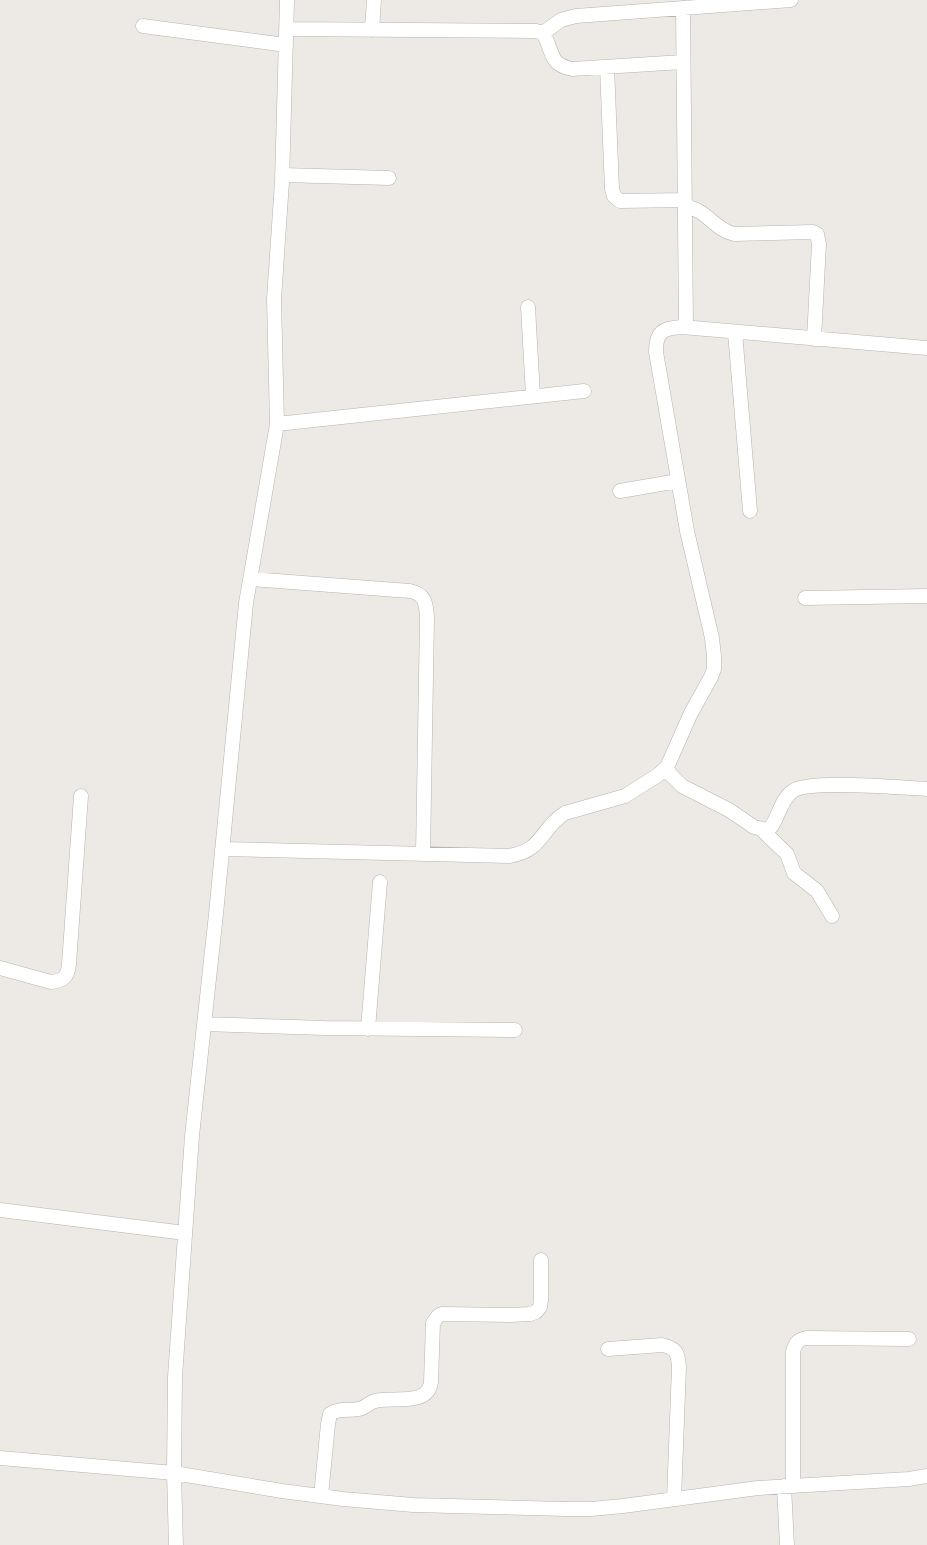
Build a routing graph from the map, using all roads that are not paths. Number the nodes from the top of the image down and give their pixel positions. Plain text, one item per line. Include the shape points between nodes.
1 (287, 0) edge
2 (374, 0) edge
3 (791, 0) edge
4 (683, 8) junction
5 (143, 26) dead end
6 (286, 29) junction
7 (372, 30) junction
8 (543, 34) junction
9 (286, 45) junction
10 (683, 62) junction
11 (606, 67) junction
12 (282, 175) junction
13 (389, 178) dead end
14 (685, 204) junction
15 (528, 307) dead end
16 (686, 328) junction
17 (735, 332) junction
18 (814, 338) junction
19 (927, 348) edge
20 (584, 392) dead end
21 (533, 396) junction
22 (277, 424) junction
23 (678, 481) junction
24 (620, 491) dead end
25 (750, 511) dead end
26 (250, 579) junction
27 (927, 596) edge
28 (804, 598) dead end
29 (668, 766) junction
30 (927, 789) edge
31 (81, 796) dead end
32 (762, 830) junction
33 (222, 849) junction
34 (423, 854) junction
35 (380, 882) dead end
36 (832, 916) dead end
37 (0, 968) edge
38 (204, 1024) junction
39 (368, 1029) junction
40 (515, 1030) dead end
41 (0, 1210) edge
42 (185, 1233) junction
43 (541, 1260) dead end
44 (909, 1339) dead end
45 (608, 1350) dead end
46 (0, 1458) edge
47 (174, 1473) junction
48 (927, 1476) edge
49 (789, 1485) junction
50 (320, 1496) junction
51 (674, 1499) junction
52 (176, 1545) edge
53 (787, 1545) edge

1 - 6 street
2 - 7 street
3 - 4 street
4 - 8 street via 576,16 561,20
4 - 10 street
5 - 9 street
6 - 7 street
6 - 9 street
7 - 8 street via 536,31
8 - 11 street via 556,63 562,67
9 - 12 street
10 - 11 street
10 - 14 street
11 - 14 street via 614,196 620,202
12 - 13 street
12 - 22 street via 274,299
14 - 16 street
14 - 18 street via 698,210 721,229 734,234 817,234 819,244
15 - 21 street
16 - 17 street
16 - 23 street via 664,330 658,334 656,342
17 - 18 street
17 - 25 street
18 - 19 street
20 - 21 street
21 - 22 street
22 - 26 street
23 - 24 street
23 - 29 street via 712,638 714,669 682,731
26 - 33 street
26 - 34 street via 410,591 422,597 427,617
27 - 28 street
29 - 32 street via 670,774 682,786
29 - 34 street via 625,796 565,813 525,852 509,856
30 - 32 street via 842,785 799,787 787,796 771,827
31 - 37 street via 66,977 51,982
32 - 36 street via 787,854 794,873 817,891
33 - 34 street
33 - 38 street
35 - 39 street
38 - 39 street
38 - 42 street
39 - 40 street
41 - 42 street
42 - 47 street via 175,1377
43 - 50 street via 541,1300 536,1312 438,1316 433,1323 431,1382 427,1393 416,1398 373,1402 359,1409 330,1414
44 - 49 street via 806,1338 795,1344
45 - 51 street via 662,1345 670,1346 678,1355
46 - 47 street
47 - 50 street
47 - 52 street
48 - 49 street
49 - 51 street
49 - 53 street
50 - 51 street via 413,1505 565,1509 592,1509

